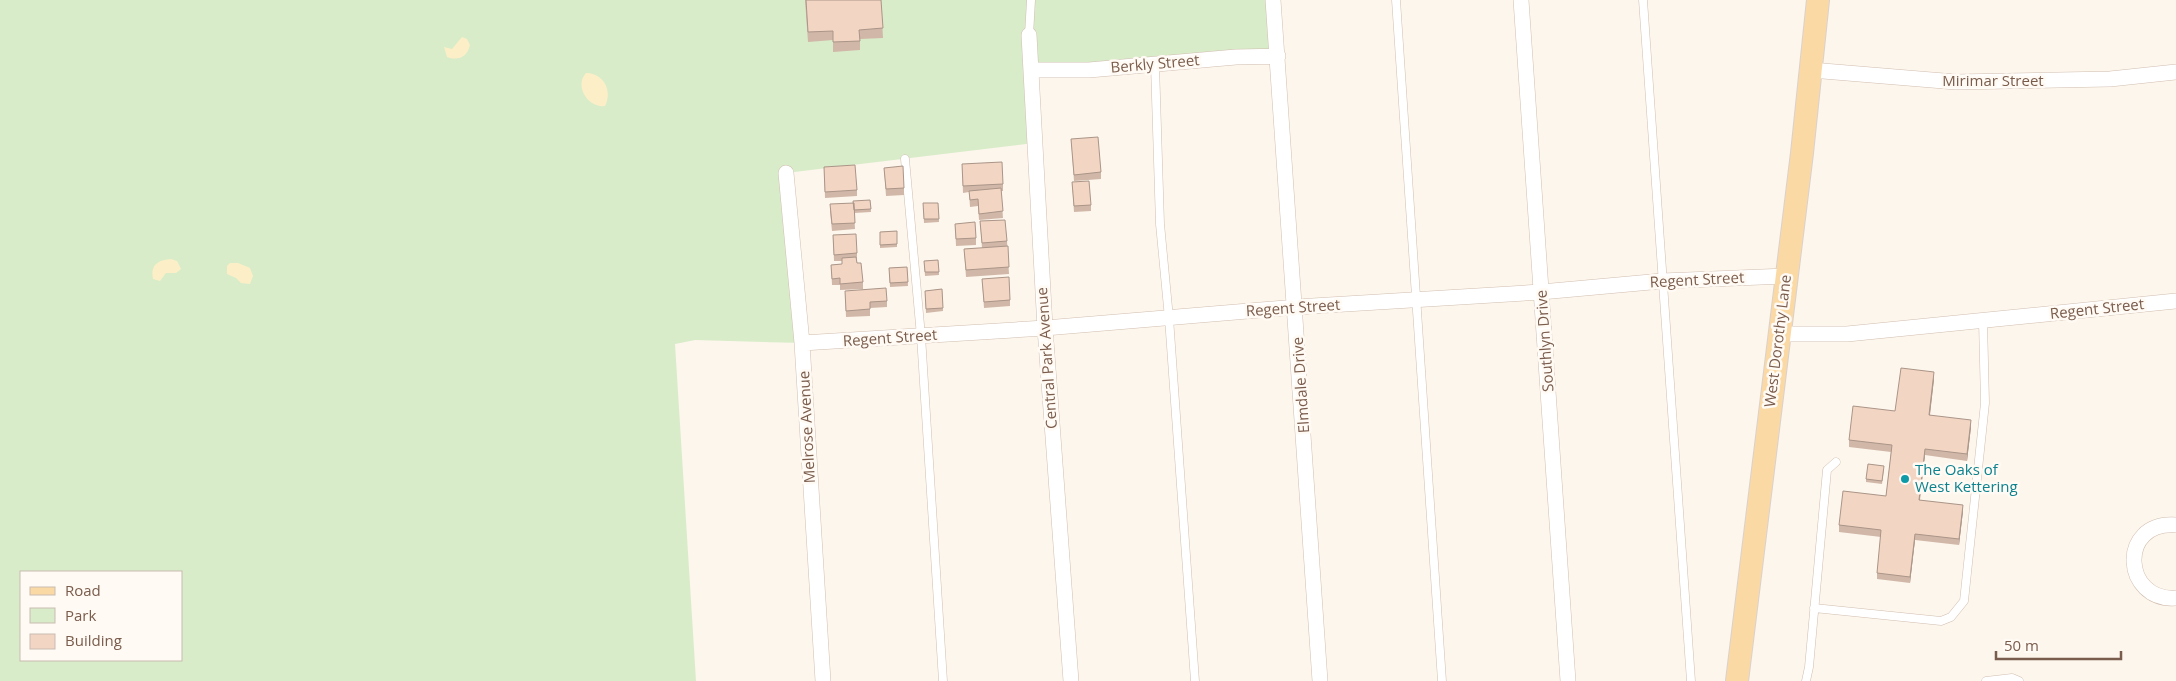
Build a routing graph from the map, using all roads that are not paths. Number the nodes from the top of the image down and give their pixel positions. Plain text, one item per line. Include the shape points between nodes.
1 (1031, 0) edge
2 (1273, 0) edge
3 (1396, 0) edge
4 (1521, 0) edge
5 (1643, 0) edge
6 (1818, 0) edge
7 (1029, 35) joint
8 (1278, 56) junction
9 (1155, 65) junction
10 (1032, 70) junction
11 (1811, 70) junction
12 (2176, 72) edge
13 (905, 159) dead end
14 (786, 173) dead end
15 (1785, 276) junction
16 (1662, 282) junction
17 (1541, 292) junction
18 (1416, 300) junction
19 (2176, 302) edge
20 (1296, 307) junction
21 (1169, 318) junction
22 (1983, 321) junction
23 (1045, 328) junction
24 (1778, 334) junction
25 (920, 336) junction
26 (802, 343) junction
27 (1836, 462) dead end
28 (2176, 525) edge
29 (2176, 598) edge
30 (1814, 608) junction
31 (823, 681) edge
32 (943, 681) edge
33 (1071, 681) edge
34 (1195, 681) edge
35 (1320, 681) edge
36 (1442, 681) edge
37 (1568, 681) edge
38 (1691, 681) edge
39 (1737, 681) edge
40 (1806, 681) edge
41 (1986, 681) edge
42 (2019, 681) edge

1 - 7 lane
2 - 8 street, Elmdale Drive
3 - 18 lane
4 - 17 street, Southlyn Drive
5 - 16 lane
6 - 11 main road, West Dorothy Lane
7 - 10 street, Central Park Avenue
8 - 9 street, Berkly Street
8 - 20 street, Elmdale Drive
9 - 10 street, Berkly Street
9 - 21 lane via 1160,224
10 - 23 street, Central Park Avenue
11 - 12 street, Mirimar Street via 1956,82 2110,79
11 - 15 main road, West Dorothy Lane
13 - 25 lane
14 - 26 street, Melrose Avenue
15 - 16 street, Regent Street
15 - 24 main road, West Dorothy Lane
16 - 17 street, Regent Street
16 - 38 lane
17 - 18 street, Regent Street
17 - 37 street, Southlyn Drive
18 - 20 street, Regent Street
18 - 36 lane
19 - 22 street, Regent Street
20 - 21 street, Regent Street
20 - 35 street, Elmdale Drive
21 - 23 street, Regent Street
21 - 34 lane
22 - 24 street, Regent Street via 1847,334
22 - 30 lane via 1985,403 1964,601 1950,617 1941,621
23 - 25 street, Regent Street
23 - 33 street, Central Park Avenue
24 - 39 main road, West Dorothy Lane
25 - 26 street, Regent Street
25 - 32 lane
26 - 31 street, Melrose Avenue
27 - 30 lane via 1827,470
28 - 29 street via 2166,524 2146,532 2134,550 2133,560 2142,585 2163,598
30 - 40 lane
41 - 42 lane via 2012,678

